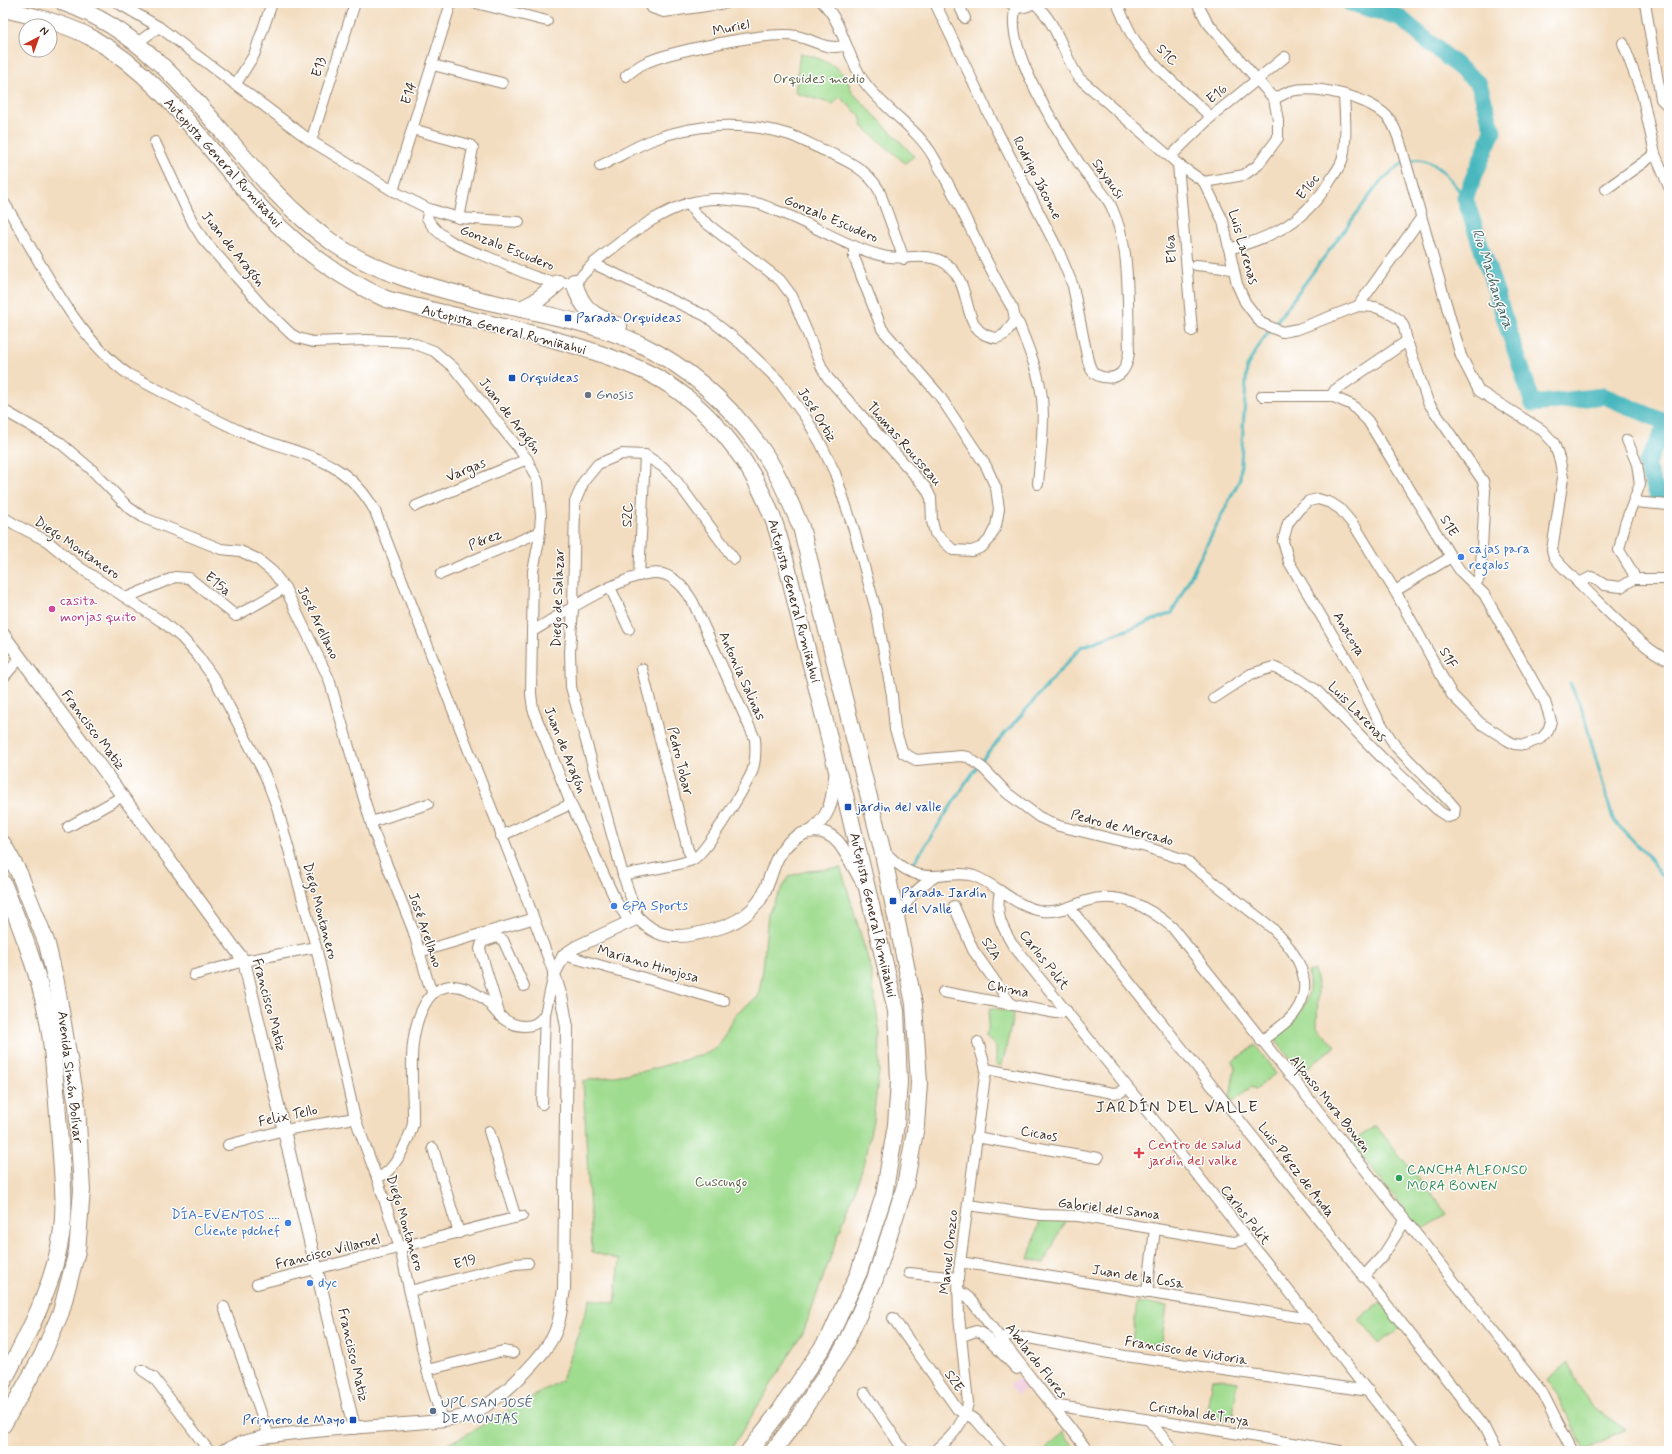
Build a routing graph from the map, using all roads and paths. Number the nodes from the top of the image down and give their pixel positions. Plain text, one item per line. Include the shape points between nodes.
1 (64, 3) edge
2 (118, 3) edge
3 (272, 3) edge
4 (355, 3) edge
5 (451, 3) edge
6 (476, 3) edge
7 (650, 3) edge
8 (727, 3) edge
9 (823, 3) edge
10 (934, 3) edge
11 (958, 3) edge
12 (1034, 3) edge
13 (1117, 3) edge
14 (1197, 3) edge
15 (1645, 3) edge
16 (1013, 5) edge
17 (3, 9) edge
18 (965, 18) dead end
19 (546, 21) dead end
20 (160, 27) junction
21 (136, 43) junction
22 (1623, 43) dead end
23 (846, 45) junction
24 (1284, 57) dead end
25 (433, 65) junction
26 (626, 76) dead end
27 (1257, 80) junction
28 (502, 83) dead end
29 (235, 85) junction
30 (1344, 96) junction
31 (1274, 100) junction
32 (1669, 104) edge
33 (1211, 117) junction
34 (412, 129) junction
35 (310, 141) junction
36 (155, 142) dead end
37 (1655, 154) junction
38 (1171, 156) junction
39 (1178, 164) junction
40 (600, 166) dead end
41 (1204, 182) junction
42 (1669, 187) edge
43 (1606, 189) dead end
44 (393, 191) junction
45 (3, 201) edge
46 (688, 203) junction
47 (429, 209) junction
48 (459, 218) junction
49 (1421, 218) junction
50 (519, 222) dead end
51 (854, 246) junction
52 (1229, 249) junction
53 (904, 259) junction
54 (594, 264) junction
55 (1196, 266) dead end
56 (1233, 269) junction
57 (558, 282) junction
58 (574, 282) junction
59 (1358, 306) junction
60 (521, 309) junction
61 (1015, 320) junction
62 (1192, 331) dead end
63 (1407, 341) junction
64 (1093, 372) joint
65 (692, 376) junction
66 (1262, 396) dead end
67 (1331, 396) junction
68 (3, 410) edge
69 (1627, 440) dead end
70 (645, 455) junction
71 (527, 459) junction
72 (1038, 484) dead end
73 (1634, 502) junction
74 (1669, 505) edge
75 (416, 506) dead end
76 (1340, 509) joint
77 (3, 517) edge
78 (540, 532) junction
79 (1451, 557) junction
80 (734, 559) dead end
81 (440, 574) dead end
82 (639, 576) junction
83 (1634, 579) junction
84 (1669, 579) edge
85 (1579, 583) junction
86 (1474, 585) junction
87 (610, 587) junction
88 (285, 588) junction
89 (1395, 591) junction
90 (128, 597) junction
91 (573, 608) junction
92 (629, 629) dead end
93 (533, 631) junction
94 (3, 634) edge
95 (20, 658) junction
96 (1669, 660) edge
97 (642, 669) dead end
98 (888, 677) joint
99 (3, 678) edge
100 (1214, 698) dead end
101 (1545, 702) joint
102 (836, 767) junction
103 (123, 796) junction
104 (1449, 801) joint
105 (428, 804) dead end
106 (571, 804) junction
107 (370, 822) junction
108 (68, 827) dead end
109 (812, 831) junction
110 (501, 836) junction
111 (3, 844) edge
112 (882, 849) junction
113 (693, 859) junction
114 (624, 875) junction
115 (935, 877) junction
116 (3, 883) edge
117 (867, 891) junction
118 (1000, 891) junction
119 (954, 906) dead end
120 (1070, 908) junction
121 (532, 919) junction
122 (633, 919) junction
123 (897, 921) junction
124 (316, 947) junction
125 (419, 952) junction
126 (564, 955) junction
127 (244, 960) junction
128 (554, 974) junction
129 (194, 975) dead end
130 (524, 986) dead end
131 (943, 992) dead end
132 (433, 993) junction
133 (724, 1001) dead end
134 (1011, 1004) junction
135 (1067, 1011) junction
136 (545, 1014) junction
137 (500, 1016) junction
138 (1261, 1041) junction
139 (978, 1042) dead end
140 (986, 1068) junction
141 (1128, 1087) junction
142 (542, 1104) dead end
143 (355, 1118) junction
144 (284, 1130) junction
145 (488, 1131) dead end
146 (976, 1137) junction
147 (228, 1145) dead end
148 (433, 1148) dead end
149 (1098, 1158) dead end
150 (377, 1178) junction
151 (968, 1205) junction
152 (1405, 1221) junction
153 (1155, 1229) junction
154 (459, 1233) junction
155 (1245, 1238) junction
156 (400, 1248) junction
157 (960, 1262) junction
158 (528, 1263) dead end
159 (317, 1269) junction
160 (909, 1273) dead end
161 (1363, 1277) junction
162 (958, 1278) junction
163 (257, 1284) dead end
164 (410, 1291) junction
165 (958, 1292) junction
166 (1147, 1293) junction
167 (224, 1307) dead end
168 (892, 1318) dead end
169 (1310, 1319) junction
170 (962, 1336) junction
171 (1001, 1339) junction
172 (513, 1353) dead end
173 (142, 1370) dead end
174 (427, 1370) junction
175 (3, 1382) edge
176 (1041, 1391) junction
177 (1368, 1391) junction
178 (865, 1393) dead end
179 (1052, 1405) junction
180 (966, 1414) junction
181 (442, 1420) junction
182 (1149, 1420) junction
183 (3, 1425) edge
184 (354, 1428) junction
185 (269, 1436) junction
186 (209, 1451) edge
187 (224, 1451) edge
188 (749, 1451) edge
189 (772, 1451) edge
190 (904, 1451) edge
191 (935, 1451) edge
192 (1002, 1451) edge
193 (1088, 1451) edge
194 (1174, 1451) edge
195 (1340, 1451) edge
196 (1415, 1451) edge
197 (1496, 1451) edge
198 (1572, 1451) edge

1 - 21 highway, Autopista General Rumiñahui via 109,25
2 - 20 street
3 - 29 street via 254,55
4 - 35 street, E13
5 - 25 street, E14
6 - 19 street
7 - 8 street via 652,8 664,12
9 - 23 street via 830,9
10 - 64 street, Rodrigo Jácome via 1059,252 1073,286 1088,361
11 - 18 street
12 - 16 street via 1022,8
12 - 38 street, Luis Larenas via 1046,12 1069,63 1079,78
13 - 33 street, S1C via 1136,43
14 - 27 street via 1207,22
15 - 32 street via 1661,99 1666,105
16 - 64 street, Sayausi via 1013,26 1026,71 1082,167 1111,206 1125,254 1129,352 1127,364 1121,373 1114,377 1104,378
17 - 102 highway, Autopista General Rumiñahui via 66,26 92,38 124,60 171,103 247,192 293,240 332,270 360,287 386,299 432,312 517,330 608,358 658,378 693,403 734,446 753,476 772,517 782,546
20 - 21 street
20 - 29 street
21 - 60 highway, Autopista General Rumiñahui via 157,59 185,88 282,198 336,245 366,263 439,290
22 - 37 street via 1642,94
23 - 26 street, Muriel via 838,48 796,36 759,36 663,57 644,64
23 - 61 street via 855,67 866,84 933,155 1013,309
24 - 27 street, E16
25 - 28 street
25 - 34 street, E14
27 - 31 street
27 - 33 street, E16
29 - 35 street
30 - 31 street via 1318,89 1291,91
30 - 49 street via 1374,106 1391,121 1408,169
30 - 52 street, E16c via 1346,129 1343,158 1318,199 1280,231 1255,242
31 - 41 street via 1278,138 1270,152 1244,175
33 - 38 street, E16
34 - 44 street, E14
34 - 48 street via 473,148
35 - 44 street
36 - 71 street, Juan de Aragón via 193,223 204,239 263,307 291,334 313,342 410,342 434,351 454,368
37 - 42 street
37 - 43 street
38 - 39 street, Luis Larenas
39 - 41 street, Luis Larenas
39 - 62 street, E16a
40 - 53 street via 649,141 696,129 726,125 789,135 851,162 873,180
41 - 52 street, Luis Larenas via 1224,221
44 - 47 street
45 - 110 street via 74,317 102,354 128,374 242,432 329,463 359,486 375,511
46 - 51 street, Gonzalo Escudero via 716,199 756,203 800,219
46 - 51 street, Thomas Rousseau via 696,216 780,280 792,296 828,378 930,493 935,533 953,550 972,551 989,540 996,526 1000,509 996,488 986,466 939,395 882,328 854,257
46 - 54 street, Gonzalo Escudero via 652,220
47 - 48 street
47 - 57 street, Gonzalo Escudero via 427,218 432,227 452,242 536,277
48 - 50 street
49 - 59 street
49 - 85 street via 1461,356 1479,391 1542,430 1554,443 1563,478 1552,550 1558,563
51 - 53 street, Gonzalo Escudero via 883,256
52 - 56 street, Luis Larenas
53 - 61 street, Gonzalo Escudero via 920,256 932,258 944,262 952,269 959,278 970,315 982,335 997,338 1005,334
54 - 58 street, Gonzalo Escudero
54 - 98 street, José Ortiz via 706,316 740,343 778,380 806,418 834,473 854,530 876,610
55 - 56 street
56 - 59 street, Luis Larenas via 1245,302 1254,315 1261,323 1282,332 1298,329
57 - 58 street, Gonzalo Escudero
57 - 60 highway via 535,302
58 - 65 highway via 582,303 592,313 665,348
59 - 63 street, Luis Larenas via 1375,307 1400,320
60 - 65 highway, Autopista General Rumiñahui via 632,341
61 - 72 street via 1019,324 1037,372 1042,397 1043,421
63 - 67 street via 1335,390
63 - 86 street, Luis Larenas via 1428,402 1483,482 1485,491 1481,567 1479,578
65 - 112 highway, Autopista General Rumiñahui via 731,412 761,448 783,486 800,527
66 - 67 street
67 - 79 street, S1E via 1352,405 1368,421
68 - 88 street, José Arellano via 59,442 91,469 128,508 144,518 221,549 240,551 257,559 273,572
69 - 73 street via 1632,448 1640,484
70 - 80 street via 675,479
70 - 82 street, S2C
70 - 91 street, Diego de Salazar via 622,454 598,464 584,481 575,502
71 - 75 street, Vargas
71 - 78 street, Juan de Aragón via 539,489
73 - 74 street
73 - 83 street via 1625,524 1619,550 1634,572
76 - 89 street, S1F via 1356,528
76 - 104 street, Anacoya via 1318,499 1308,501 1300,508 1288,523 1283,541 1290,562 1392,742
77 - 90 street, Diego Montanero via 47,541 79,567
78 - 81 street, Pérez
78 - 93 street, Juan de Aragón via 533,570
79 - 86 street, S1E
79 - 89 street
82 - 87 street, Antonia Salinas
82 - 113 street, Antonia Salinas via 650,573 664,574 678,583 694,602 755,739 756,756 752,771 704,849
83 - 84 street
83 - 85 street via 1621,587 1604,585 1591,577
85 - 96 street via 1661,658
86 - 101 street, S1E via 1484,594
87 - 91 street, Antonia Salinas
87 - 92 street
88 - 90 street, E15a via 236,616 189,578 183,576
88 - 107 street, José Arellano via 329,679
89 - 101 street, S1F via 1452,695 1480,723 1514,744 1524,745 1542,738 1548,731 1550,721
90 - 124 street, Diego Montanero via 182,638 198,656 218,687 272,790
91 - 93 street, Antonia Salinas
91 - 114 street, Diego de Salazar via 571,687
93 - 106 street, Juan de Aragón via 532,709
94 - 95 street, Francisco Matiz
95 - 99 street
95 - 103 street, Francisco Matiz
97 - 113 street, Pedro Tobar via 688,850
98 - 138 street, Pedro de Mercado via 895,730 903,752 910,757 923,760 968,757 984,768 1007,793 1039,817 1059,826 1185,860 1279,935 1292,949 1301,966 1304,976 1303,995 1294,1013
100 - 104 street, Luis Larenas via 1251,674 1273,668 1298,678 1316,690 1386,761 1448,817 1454,815 1455,808
102 - 109 street via 831,804 822,821
102 - 117 highway, Autopista General Rumiñahui
103 - 108 street
103 - 127 street, Francisco Matiz
105 - 107 street
106 - 110 street
106 - 122 street, Juan de Aragón via 616,901
107 - 125 street, José Arellano via 413,930
109 - 117 street via 826,834 838,843
109 - 122 street via 798,835 785,846 762,897 734,923 723,928 679,937 656,933
110 - 121 street via 523,889
111 - 183 highway, Avenida Simón Bolívar via 18,873 47,944 56,982 76,1106 82,1190 76,1251 61,1312 42,1356
112 - 115 street via 905,870
112 - 123 highway, Autopista General Rumiñahui
113 - 114 street
114 - 122 street, Diego de Salazar
115 - 118 street via 967,874
115 - 123 street via 911,895
116 - 175 highway, Avenida Simón Bolívar via 27,944 49,1027 57,1099 63,1201 61,1236 53,1269 24,1342
117 - 188 highway, Autopista General Rumiñahui via 896,1011 899,1082 896,1125 884,1195 859,1272 830,1336 779,1412
118 - 120 street, Alfonso Mora Bowen via 1032,909 1052,911
118 - 135 street, Carlos Polit via 997,906 1007,936
119 - 134 street, S2A via 974,950
120 - 138 street, Alfonso Mora Bowen via 1108,898 1134,902 1159,916 1172,927
120 - 161 street, Luis Pérez de Anda
121 - 125 street
121 - 128 street
122 - 126 street, Mariano Hinojosa
123 - 189 highway, Autopista General Rumiñahui via 914,1004 919,1083 916,1126 904,1186 875,1279 843,1348 795,1422
124 - 127 street
124 - 143 street, Diego Montanero
125 - 132 street, José Arellano
126 - 128 street
126 - 133 street, Mariano Hinojosa
127 - 129 street
127 - 144 street, Francisco Matiz
128 - 136 street
128 - 181 street via 562,1000 566,1027 564,1289 557,1326 551,1341 539,1356 501,1396 471,1414
130 - 137 street via 504,940 497,937 482,942 480,948
131 - 134 street, Chima
132 - 137 street via 439,989 458,986 484,999
132 - 150 street via 420,1016 413,1047 413,1124 410,1136 387,1172
134 - 135 street, Chima via 1056,1013
135 - 141 street, Carlos Polit
136 - 137 street via 542,1019 528,1026 511,1024
136 - 142 street
138 - 152 street, Alfonso Mora Bowen
139 - 140 street, Manuel Orozco
140 - 141 street via 1113,1093 1121,1092
140 - 146 street, Manuel Orozco
141 - 155 street, Carlos Polit
143 - 144 street, Felix Tello
143 - 150 street, Diego Montanero
144 - 147 street, Felix Tello
144 - 159 street, Francisco Matiz
145 - 154 street, Francisco Villaroel via 519,1217
146 - 149 street, Cicaos
146 - 151 street, Manuel Orozco
148 - 154 street
150 - 156 street, Diego Montanero
151 - 153 street, Gabriel del Sanoa via 1041,1215 1078,1216
151 - 157 street, Manuel Orozco
152 - 161 street via 1384,1254
152 - 198 street, Alfonso Mora Bowen via 1545,1395
153 - 155 street, Gabriel del Sanoa via 1234,1242
153 - 166 street
154 - 156 street, Francisco Villaroel
155 - 169 street, Carlos Polit
156 - 159 street, Francisco Villaroel
156 - 164 street, Diego Montanero
157 - 162 street, Manuel Orozco
157 - 166 street, Juan de la Cosa
158 - 164 street, E19 via 515,1264
159 - 163 street, Francisco Villaroel
159 - 184 street, Francisco Matiz
160 - 162 street
161 - 197 street, Luis Pérez de Anda via 1483,1425
162 - 165 street, Manuel Orozco
164 - 174 street, Diego Montanero
165 - 170 street, Manuel Orozco
165 - 171 street, Abelardo Flores via 969,1298
166 - 169 street, Juan de la Cosa
167 - 185 street
168 - 180 street, S2E via 958,1410
169 - 177 street, Carlos Polit
170 - 176 street via 976,1331 982,1333
170 - 180 street, Manuel Orozco via 967,1389
171 - 176 street, Abelardo Flores
171 - 177 street, Francisco de Victoria via 1012,1335 1125,1356
172 - 174 street via 503,1351
173 - 186 street via 154,1378
174 - 181 street, Diego Montanero
176 - 179 street, Abelardo Flores
177 - 196 street, Carlos Polit
178 - 190 street
179 - 182 street, Cristobal deTroya
179 - 193 street, Abelardo Flores
180 - 191 street via 952,1435
180 - 192 street, S2E via 976,1420
181 - 184 street
182 - 194 street
182 - 195 street, Cristobal deTroya
184 - 185 street
185 - 187 street via 243,1442

